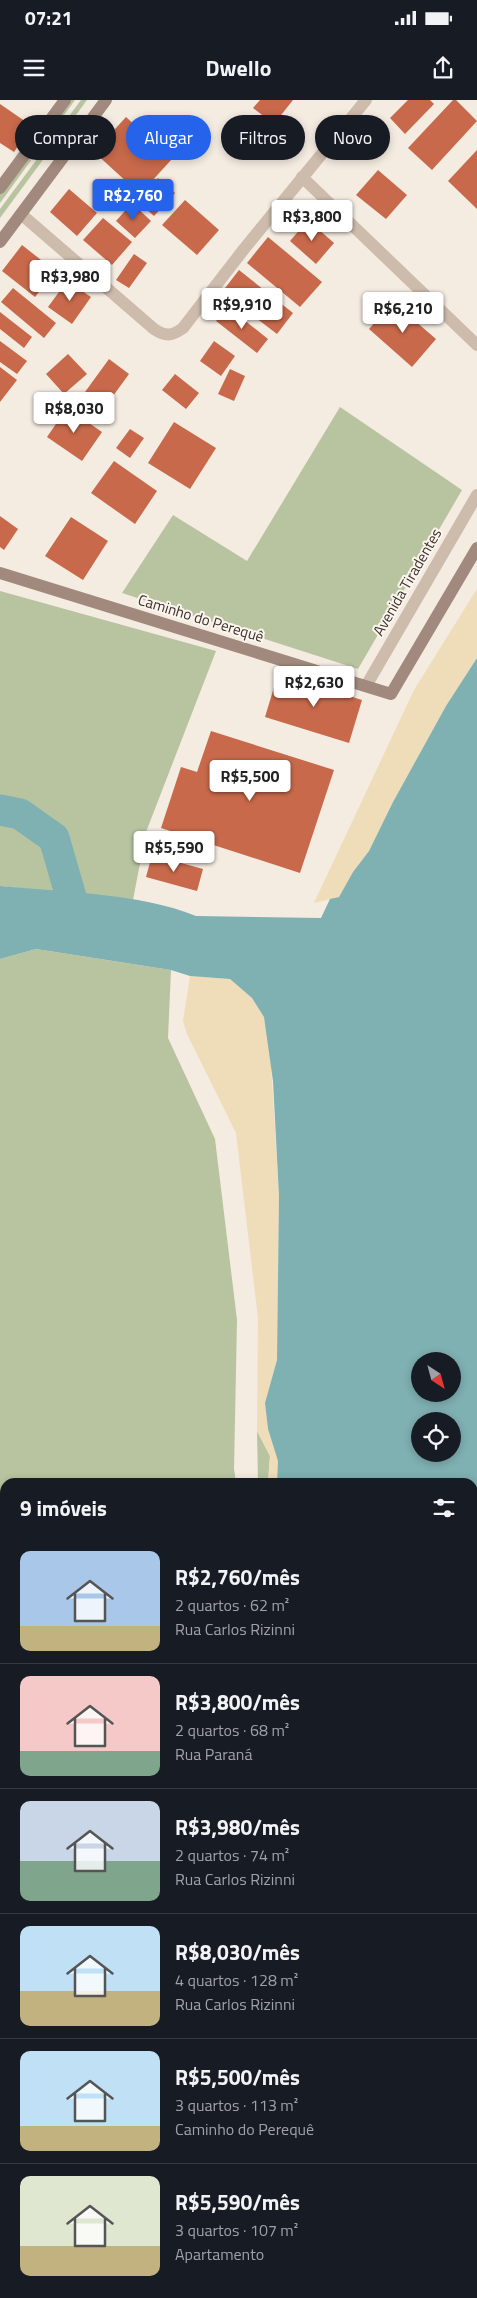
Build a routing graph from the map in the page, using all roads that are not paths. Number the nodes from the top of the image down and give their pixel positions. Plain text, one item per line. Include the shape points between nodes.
1 (65, 100) edge
2 (106, 100) edge
3 (366, 100) edge
4 (302, 177) junction
5 (0, 188) edge
6 (21, 214) junction
7 (0, 242) edge
8 (477, 345) edge
9 (477, 495) edge
10 (477, 548) edge
11 (0, 573) edge
12 (366, 686) junction

1 - 5 main road
2 - 6 main road
3 - 4 street
4 - 6 street via 183,328 173,335 163,335 154,329
4 - 8 street
6 - 7 main road
9 - 12 street, Avenida Tiradentes
10 - 12 main road, Caminho do Perequê via 391,694
11 - 12 main road, Caminho do Perequê

